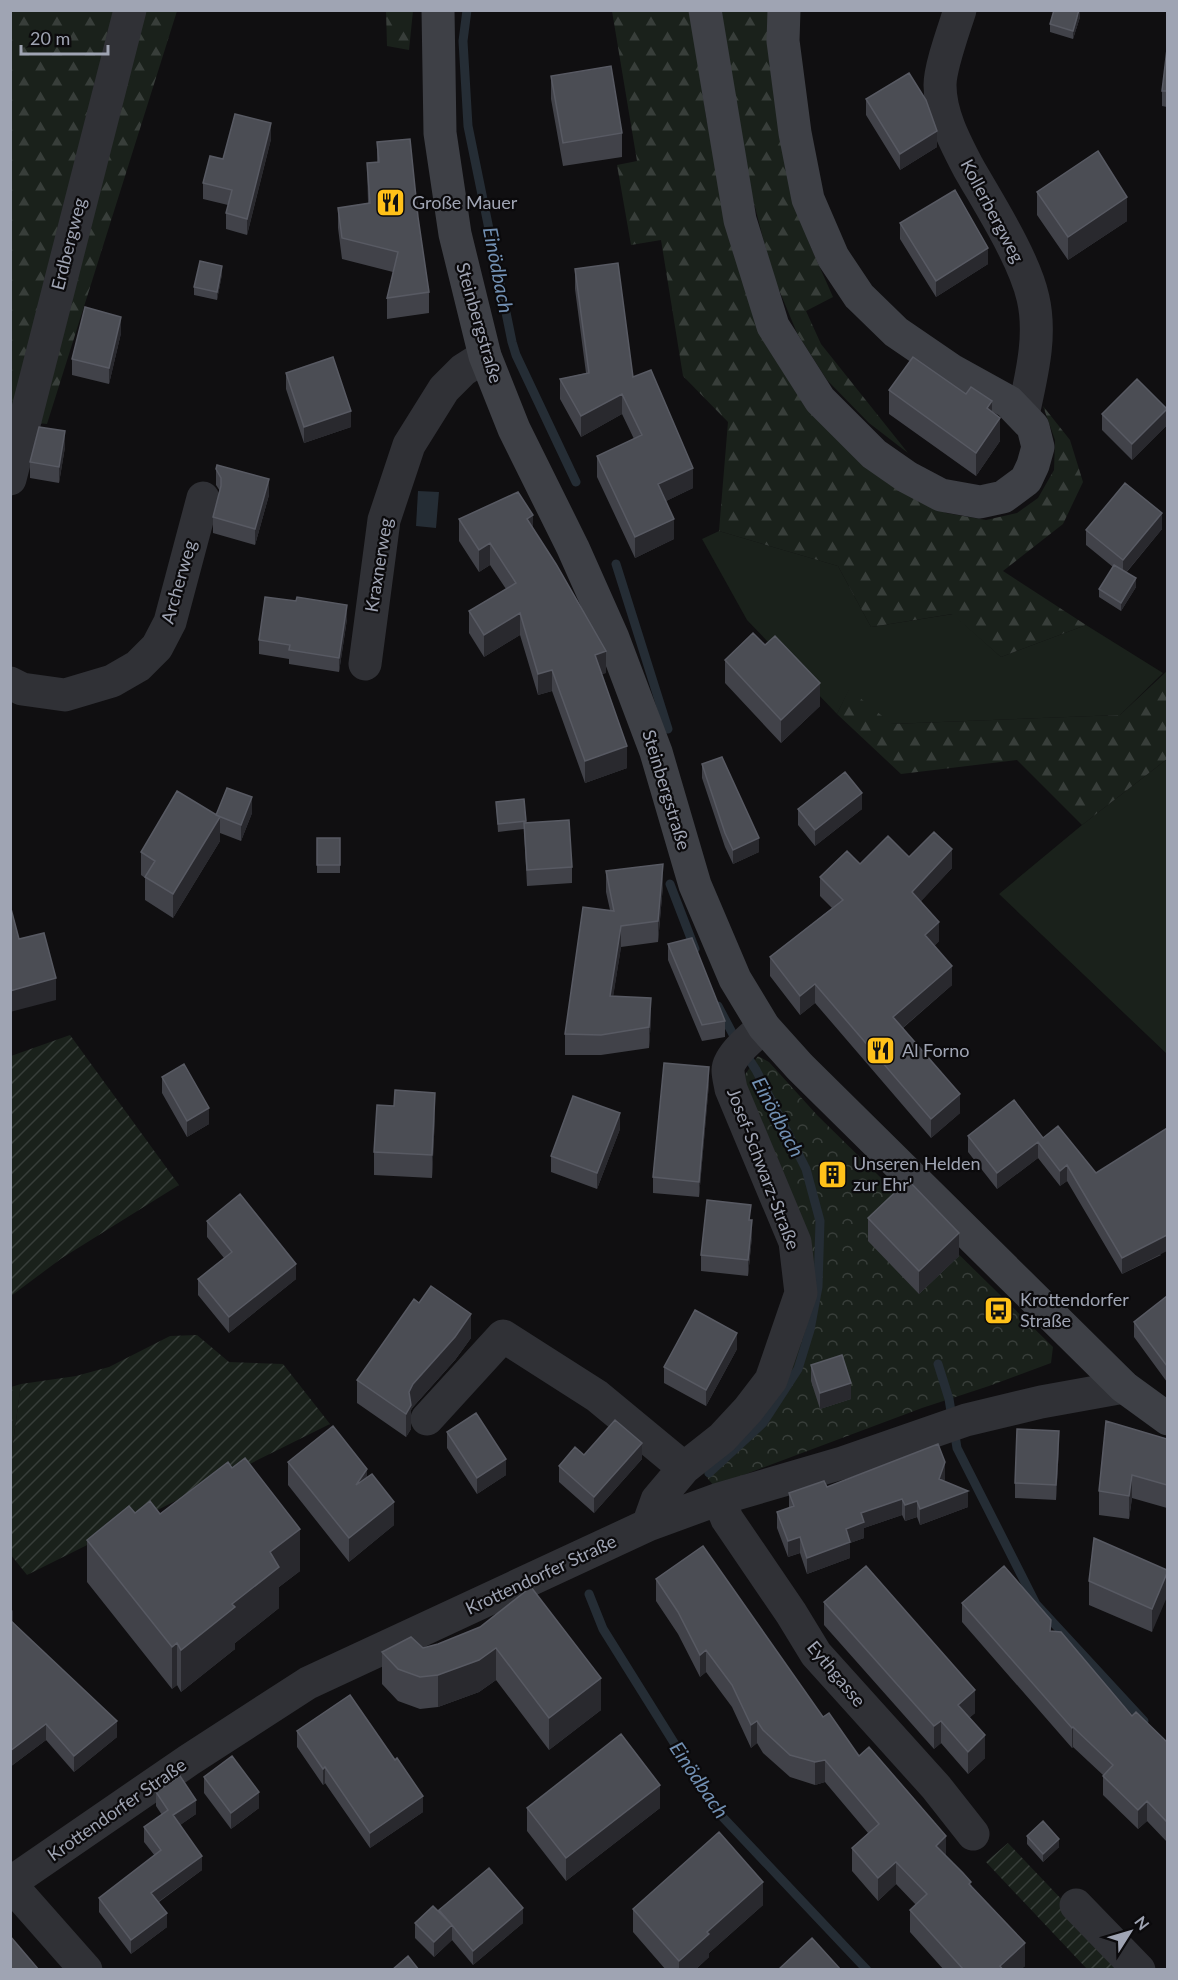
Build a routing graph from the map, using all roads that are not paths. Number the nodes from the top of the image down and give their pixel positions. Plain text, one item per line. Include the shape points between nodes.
1 (130, 10) edge
2 (438, 10) edge
3 (705, 10) edge
4 (784, 10) edge
5 (960, 10) edge
6 (485, 356) junction
7 (1023, 416) junction
8 (10, 479) edge
9 (203, 498) dead end
10 (365, 664) dead end
11 (10, 683) edge
12 (744, 1048) junction
13 (1124, 1387) junction
14 (427, 1419) dead end
15 (1167, 1419) edge
16 (684, 1468) junction
17 (719, 1499) junction
18 (648, 1525) junction
19 (973, 1834) dead end
20 (10, 1883) edge
21 (1076, 1905) dead end
22 (86, 1970) edge
23 (1138, 1970) edge

1 - 8 street, Erdbergweg
2 - 6 main road, Steinbergstraße via 440,133 454,234
3 - 7 main road via 740,220 773,326 820,400 874,454 907,477 941,495 980,502 1004,497 1026,480 1038,447 1033,427
4 - 7 main road via 783,41 808,199 833,257 859,296 896,332 953,371 1009,402
5 - 7 street, Kollerbergweg via 940,85 946,121 1022,266 1034,298 1034,369
6 - 10 street, Kraxnerweg via 444,389 409,445 384,520
6 - 12 main road, Steinbergstraße via 514,429 613,638 656,752 695,885 735,979
9 - 11 street, Archerweg via 170,622 157,647 138,666 111,681 65,695 22,689
12 - 13 main road, Steinbergstraße via 800,1067
12 - 16 street, Josef-Schwarz-Straße via 731,1089 795,1242 801,1293 771,1380 722,1438
13 - 15 main road, Steinbergstraße
13 - 17 street, Krottendorfer Straße via 953,1424 842,1463
14 - 16 street via 503,1336 597,1396
16 - 18 street, Josef-Schwarz-Straße via 657,1500
17 - 18 street, Krottendorfer Straße
17 - 19 street, Eythgasse via 727,1520 816,1654 936,1787
18 - 20 street, Krottendorfer Straße via 308,1683
20 - 22 street
21 - 23 street

